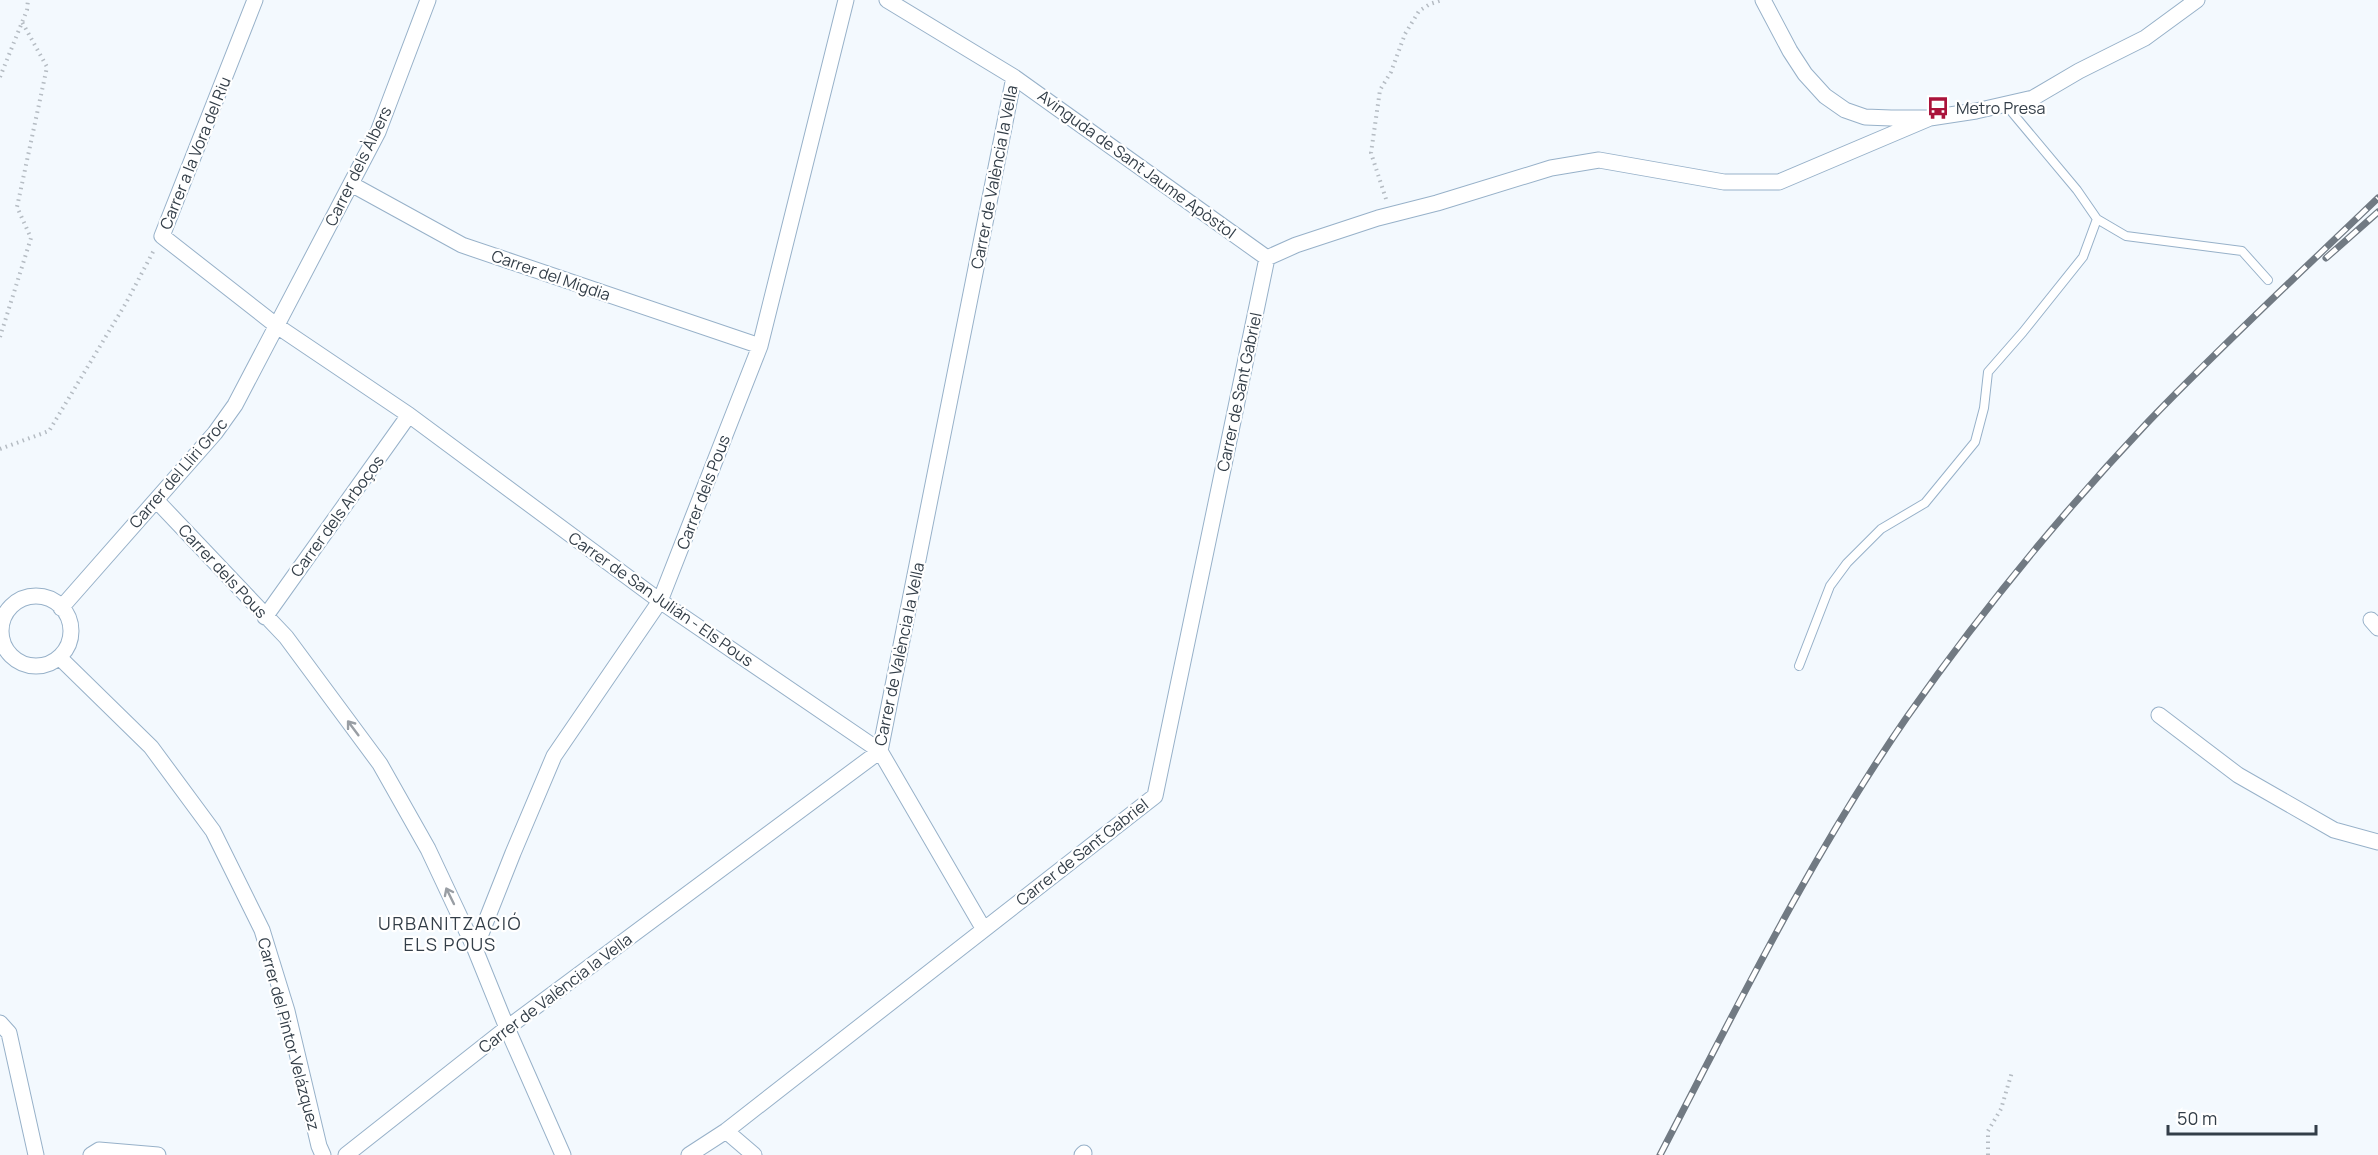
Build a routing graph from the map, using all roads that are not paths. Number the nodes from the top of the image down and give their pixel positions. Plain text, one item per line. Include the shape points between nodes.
1 (255, 0) edge
2 (428, 0) edge
3 (846, 0) edge
4 (887, 0) edge
5 (1763, 0) edge
6 (2197, 0) edge
7 (1014, 77) junction
8 (2005, 104) junction
9 (1930, 118) junction
10 (351, 184) junction
11 (2097, 219) junction
12 (1267, 258) junction
13 (2268, 280) dead end
14 (277, 326) junction
15 (760, 346) junction
16 (409, 415) junction
17 (156, 500) junction
18 (660, 601) junction
19 (62, 608) junction
20 (265, 617) junction
21 (4, 658) edge
22 (60, 658) junction
23 (1798, 666) dead end
24 (2159, 715) dead end
25 (880, 752) junction
26 (2378, 842) edge
27 (983, 928) junction
28 (476, 949) junction
29 (0, 1023) edge
30 (507, 1028) junction
31 (726, 1131) junction
32 (36, 1155) edge
33 (91, 1155) edge
34 (158, 1155) edge
35 (323, 1155) edge
36 (346, 1155) edge
37 (563, 1155) edge
38 (689, 1155) edge
39 (754, 1155) edge

1 - 14 street, Carrer a la Vora del Riu via 162,236
2 - 10 street, Carrer dels Àlbers via 378,132
3 - 15 street, Carrer dels Pous
4 - 7 street, Avinguda de Sant Jaume Apòstol
5 - 9 street via 1806,74 1825,96 1845,110 1865,117
6 - 8 street via 2145,38 2033,98
7 - 12 street, Avinguda de Sant Jaume Apòstol
7 - 25 street, Carrer de València la Vella
8 - 9 street
8 - 11 lane
9 - 12 street via 1779,182 1724,182 1599,160 1551,168 1392,214
10 - 14 street, Carrer dels Àlbers
10 - 15 street, Carrer del Migdia via 462,246
11 - 13 lane via 2127,236 2242,251
11 - 23 lane via 2084,256 1988,372 1975,442 1925,502 1881,529 1846,563 1830,586
12 - 27 street, Carrer de Sant Gabriel via 1155,795
14 - 16 street, Carrer de San Julián - Els Pous
14 - 17 street, Carrer del Lliri Groc via 231,411
15 - 18 street, Carrer dels Pous
16 - 18 street, Carrer de San Julián - Els Pous
16 - 20 street, Carrer dels Arboços
17 - 19 street, Carrer del Lliri Groc
17 - 20 street, Carrer dels Pous
18 - 25 street, Carrer de San Julián - Els Pous
18 - 28 street, Carrer dels Pous via 554,756
19 - 21 street via 49,598 32,596 12,605 1,625
19 - 22 street via 71,635
28 -> 20 street, Carrer dels Pous via 428,849 380,764 286,637
21 - 22 street via 31,666 43,666
22 - 35 street, Carrer del Pintor Velázquez via 151,747 213,831 262,930
24 - 26 street via 2238,775 2334,830
25 - 27 street, Carrer de San Julián - Els Pous
25 - 30 street, Carrer de València la Vella
27 - 31 street, Carrer de Sant Gabriel
28 - 30 street, Carrer dels Pous
29 - 32 street via 9,1033
30 - 36 street, Carrer de València la Vella
30 - 37 street, Carrer dels Pous
31 - 38 street, Carrer de Sant Gabriel
31 - 39 street
33 - 34 street via 99,1150

